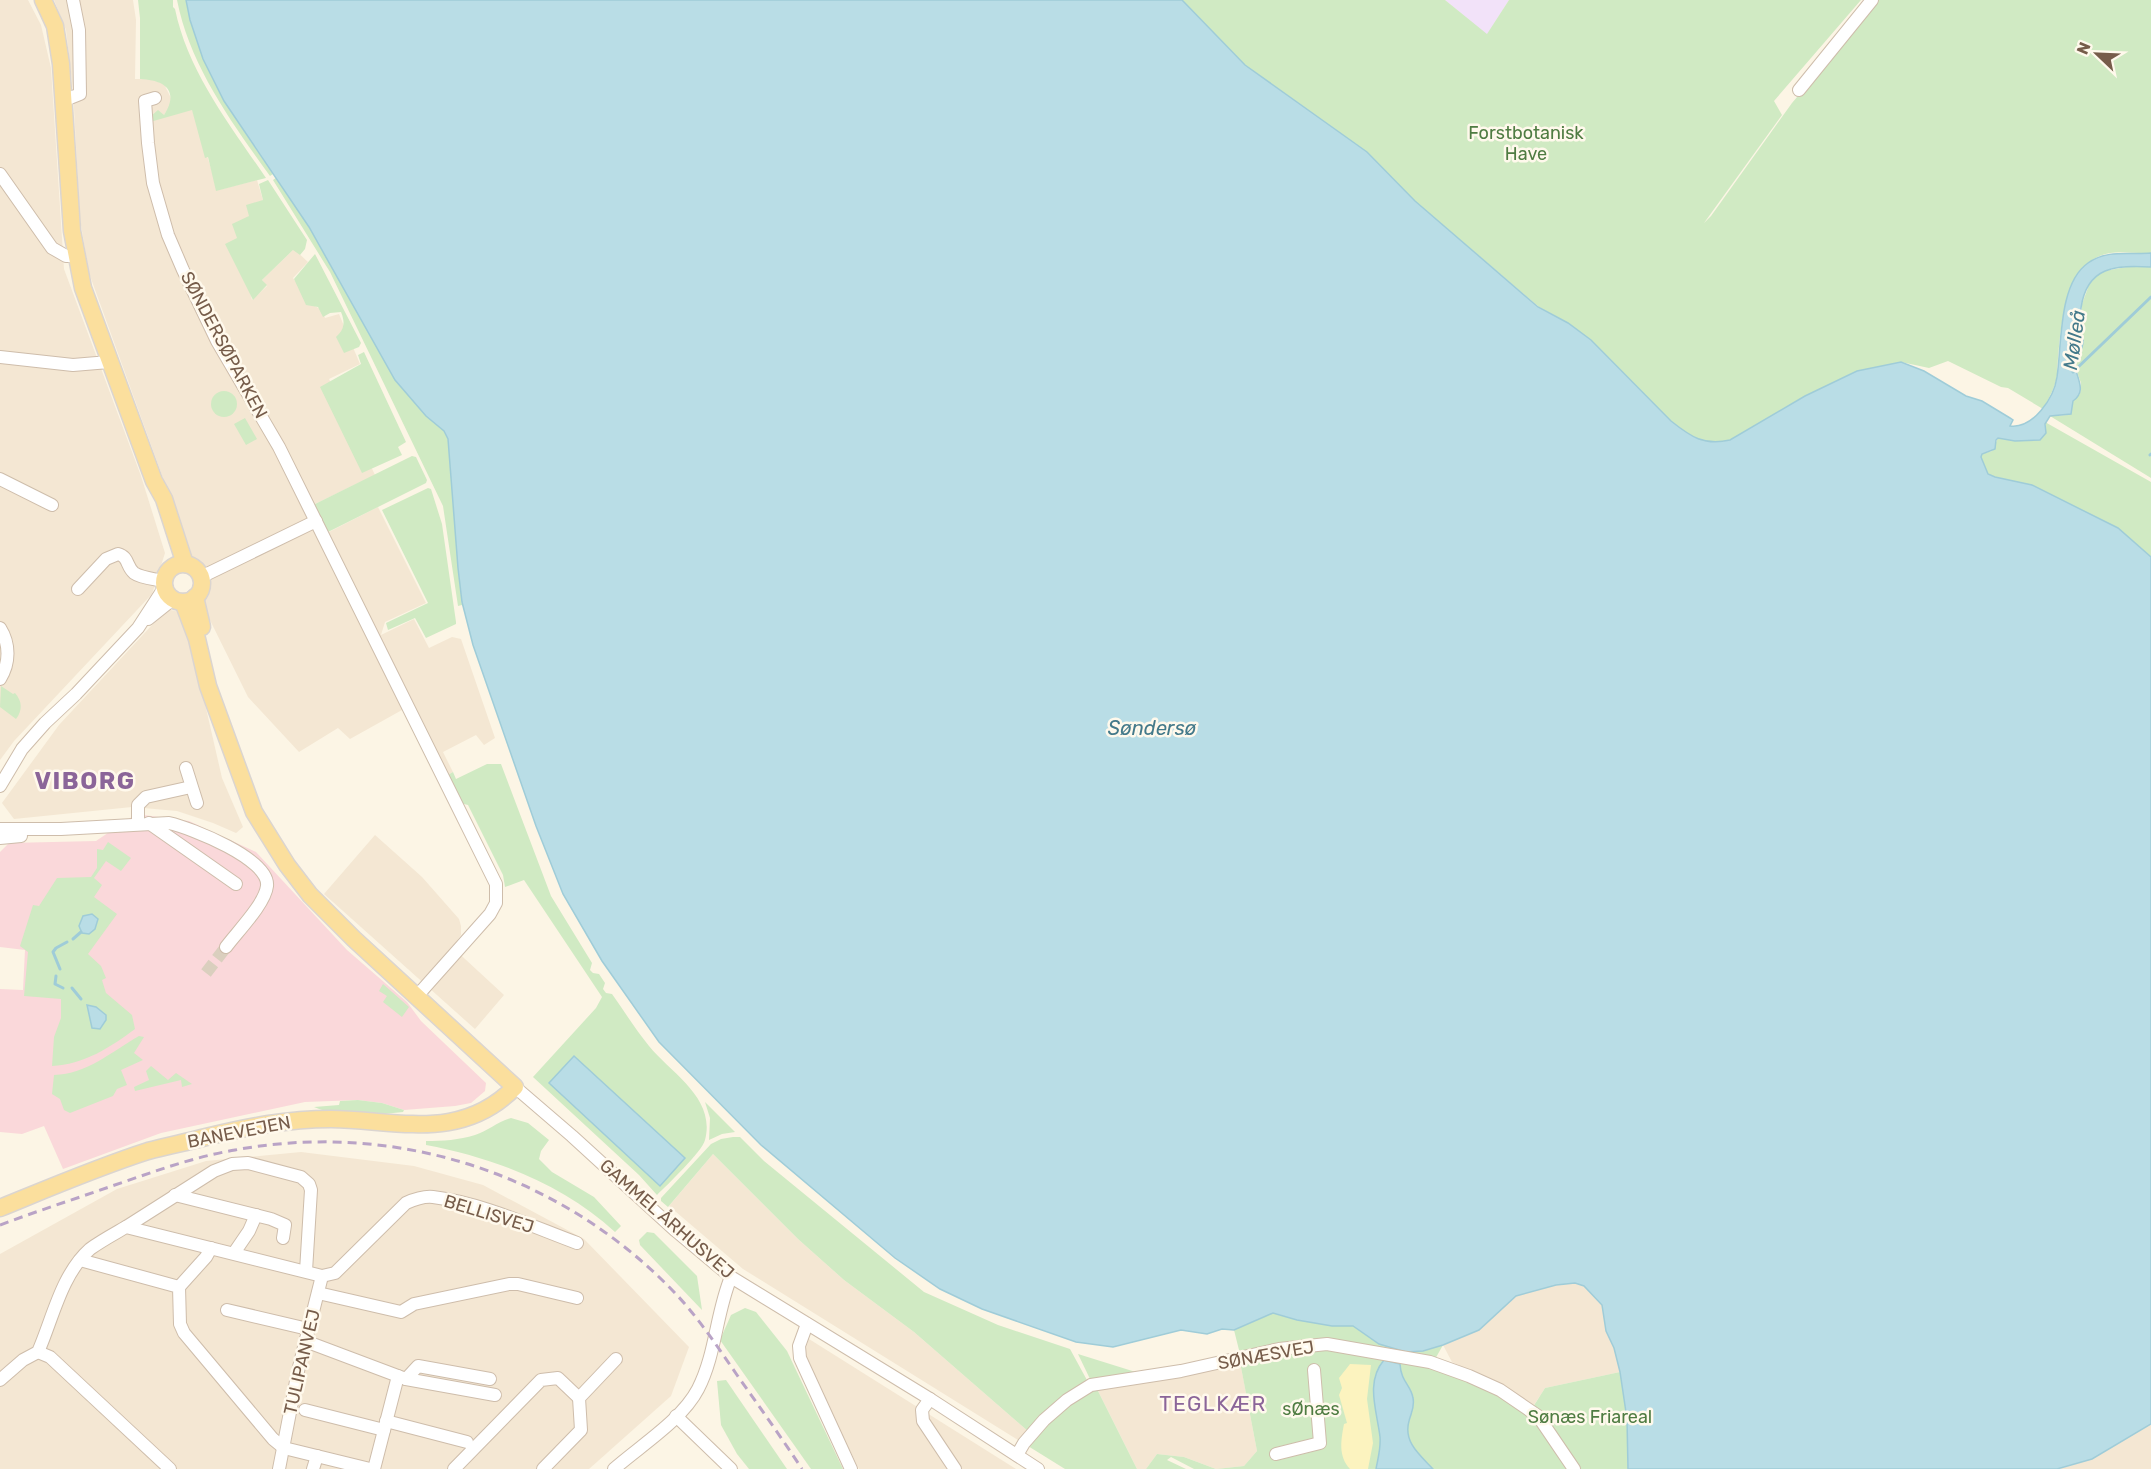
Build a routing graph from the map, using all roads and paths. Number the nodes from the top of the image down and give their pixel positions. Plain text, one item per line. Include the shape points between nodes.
1 (43, 0) edge
2 (73, 0) edge
3 (1872, 0) edge
4 (1799, 90) dead end
5 (155, 98) dead end
6 (65, 100) junction
7 (0, 174) edge
8 (76, 256) junction
9 (0, 357) edge
10 (110, 362) junction
11 (0, 479) edge
12 (52, 505) dead end
13 (316, 521) junction
14 (179, 565) junction
15 (201, 577) junction
16 (78, 589) dead end
17 (176, 593) junction
18 (0, 628) edge
19 (0, 679) edge
20 (14, 760) junction
21 (186, 768) dead end
22 (0, 771) edge
23 (0, 786) edge
24 (191, 787) junction
25 (197, 803) dead end
26 (144, 823) junction
27 (175, 824) junction
28 (0, 829) edge
29 (61, 829) junction
30 (0, 838) edge
31 (182, 845) junction
32 (236, 884) dead end
33 (226, 947) tunnel mouth
34 (417, 996) junction
35 (515, 1087) junction
36 (175, 1195) junction
37 (0, 1208) edge
38 (256, 1215) junction
39 (126, 1227) junction
40 (283, 1238) dead end
41 (577, 1243) dead end
42 (212, 1248) junction
43 (234, 1253) junction
44 (80, 1260) junction
45 (306, 1271) junction
46 (322, 1276) junction
47 (731, 1277) junction
48 (178, 1287) junction
49 (318, 1293) junction
50 (578, 1298) dead end
51 (226, 1310) dead end
52 (807, 1324) junction
53 (307, 1335) junction
54 (38, 1352) junction
55 (616, 1359) dead end
56 (1314, 1370) dead end
57 (402, 1378) junction
58 (490, 1379) dead end
59 (0, 1380) edge
60 (495, 1395) dead end
61 (579, 1398) junction
62 (930, 1399) junction
63 (305, 1410) dead end
64 (676, 1416) junction
65 (385, 1426) junction
66 (467, 1442) dead end
67 (284, 1448) junction
68 (1276, 1454) dead end
69 (1017, 1455) junction
70 (317, 1456) junction
71 (170, 1469) edge
72 (279, 1469) edge
73 (313, 1469) edge
74 (372, 1469) edge
75 (454, 1469) edge
76 (543, 1469) edge
77 (614, 1469) edge
78 (731, 1469) edge
79 (851, 1469) edge
80 (954, 1469) edge
81 (1038, 1469) edge
82 (1574, 1469) edge

1 - 6 main road via 55,26
2 - 6 street via 79,30 80,94
3 - 4 street
5 - 13 street, SØNDERSØPARKEN via 145,101 148,143 153,183 168,235 217,341 269,429
6 - 8 main road
7 - 8 street via 52,249
8 - 10 main road via 83,288
9 - 10 street via 73,365
10 - 14 main road via 164,499
11 - 12 street
13 - 15 street
13 - 34 street, SØNDERSØPARKEN via 495,884 496,903 490,914
14 - 15 main road via 193,567
14 - 17 main road via 169,570
15 - 17 main road via 201,588
16 - 17 street via 106,559 118,554 123,555 136,575
17 - 20 street via 142,623
17 - 34 main road, GAMMEL ÅRHUSVEJ via 197,639 208,686 254,812 286,865 310,895
18 - 19 street via 8,652
20 - 22 street
20 - 23 street
21 - 24 street
24 - 25 street
24 - 26 street via 146,797 138,805
26 - 27 street
26 - 29 street
26 - 31 street
27 - 31 street
27 - 33 street via 217,841 264,874 268,884 264,897
28 - 29 street
29 - 30 street
31 - 32 street
34 - 35 main road, GAMMEL ÅRHUSVEJ
35 - 37 main road, BANEVEJEN via 496,1104 459,1121 416,1124 332,1119 255,1125 150,1151
35 - 47 street, GAMMEL ÅRHUSVEJ
36 - 38 street
36 - 39 street
36 - 45 street via 232,1164 301,1177 311,1190
38 - 40 street via 285,1225
38 - 43 street
39 - 42 street
39 - 44 street
41 - 46 street, BELLISVEJ via 481,1208 432,1197 418,1198 406,1203 335,1273
42 - 43 street
42 - 48 street
43 - 45 street
44 - 48 street
44 - 54 street via 64,1286
45 - 46 street
46 - 49 street, TULIPANVEJ
47 - 52 street, GAMMEL ÅRHUSVEJ
47 - 64 street via 702,1380
48 - 67 street via 184,1333
49 - 50 street via 401,1312 414,1304 509,1284
49 - 53 street, TULIPANVEJ
51 - 53 street
52 - 62 street, GAMMEL ÅRHUSVEJ
52 - 79 street via 799,1346 800,1358
53 - 57 street
53 - 67 street, TULIPANVEJ
54 - 59 street
54 - 71 street via 50,1357
55 - 61 street
56 - 68 street via 1320,1443
57 - 58 street via 418,1366
57 - 60 street
57 - 65 street
61 - 75 street via 558,1378 541,1380
61 - 76 street via 581,1430
62 - 69 street, GAMMEL ÅRHUSVEJ
62 - 80 street via 922,1410 923,1421
63 - 65 street, TULIPANVEJ
64 - 77 street
64 - 78 street
65 - 66 street, TULIPANVEJ
65 - 74 street
67 - 70 street
67 - 72 street, TULIPANVEJ
69 - 81 street, GAMMEL ÅRHUSVEJ
69 - 82 street, SØNÆSVEJ via 1044,1420 1091,1385 1181,1371 1279,1349 1327,1344 1430,1362 1500,1390 1539,1416
70 - 73 street
70 - 74 street

